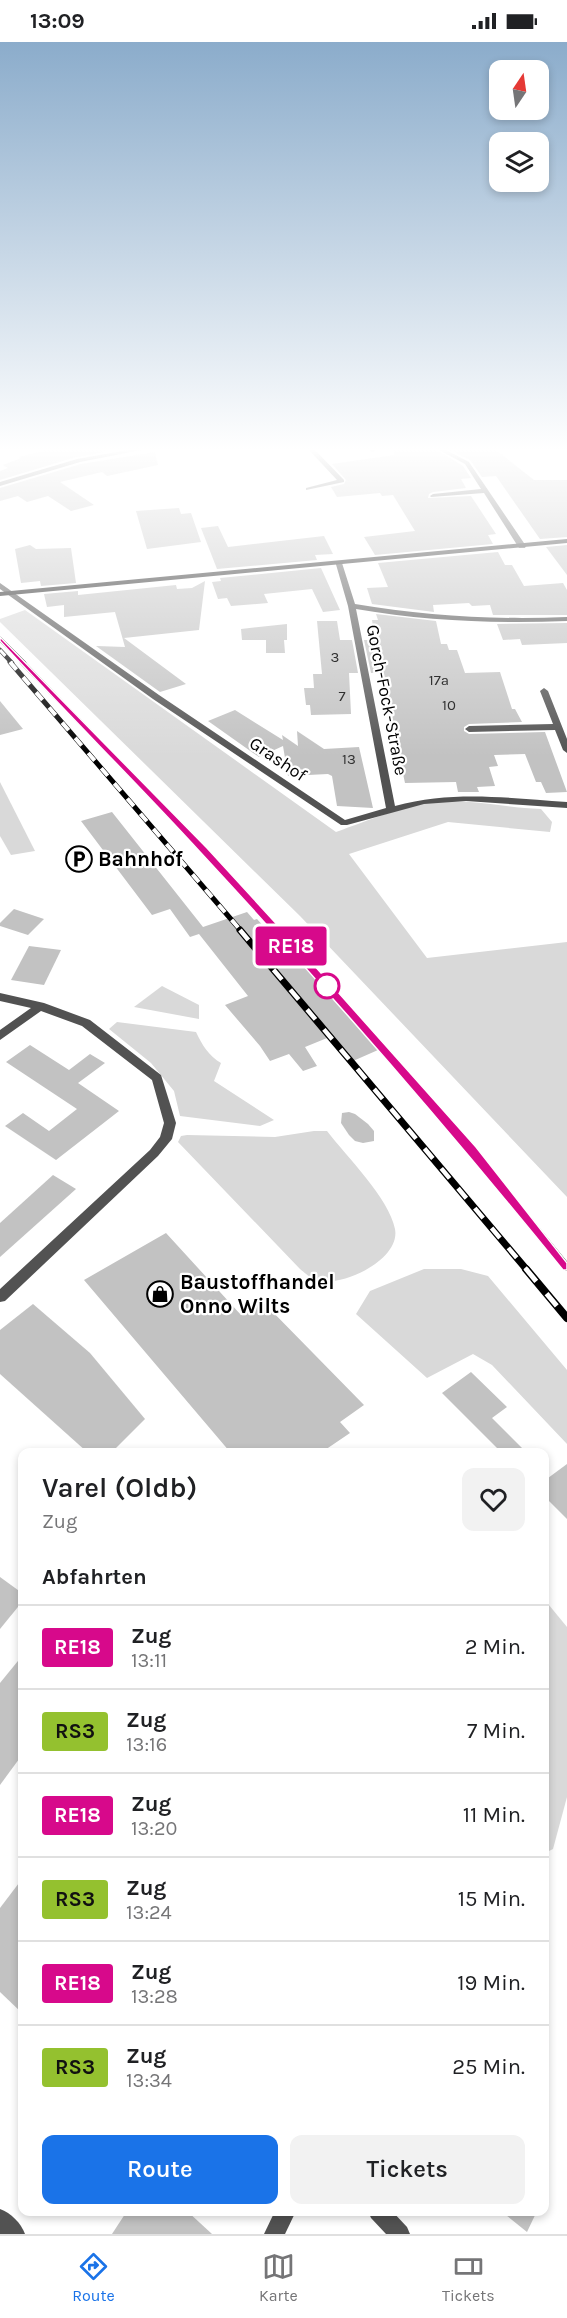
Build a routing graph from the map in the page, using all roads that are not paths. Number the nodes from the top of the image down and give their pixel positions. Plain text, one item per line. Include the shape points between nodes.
1 (454, 552) edge
2 (338, 563) junction
3 (0, 585) edge
4 (4, 593) edge
5 (352, 606) junction
6 (567, 619) edge
7 (544, 691) dead end
8 (556, 727) junction
9 (469, 729) dead end
10 (567, 750) edge
11 (567, 805) edge
12 (391, 809) junction
13 (0, 997) edge
14 (40, 1006) junction
15 (0, 1036) edge
16 (0, 1297) edge
17 (283, 2216) edge
18 (383, 2216) edge
19 (0, 2219) edge
20 (15, 2234) edge
21 (274, 2234) edge
22 (400, 2234) edge

1 - 2 street
2 - 4 street
2 - 5 street, Gorch-Fock-Straße
3 - 4 street
4 - 12 street, Grashof via 344,823
5 - 6 street via 454,616
5 - 12 street, Gorch-Fock-Straße
7 - 8 street
8 - 9 street
8 - 10 street
11 - 12 street, Grashof via 466,798 424,801
13 - 14 street
14 - 15 street
14 - 16 street via 86,1023 157,1078 170,1124 166,1139 154,1153
17 - 21 street
18 - 22 street
19 - 20 street

